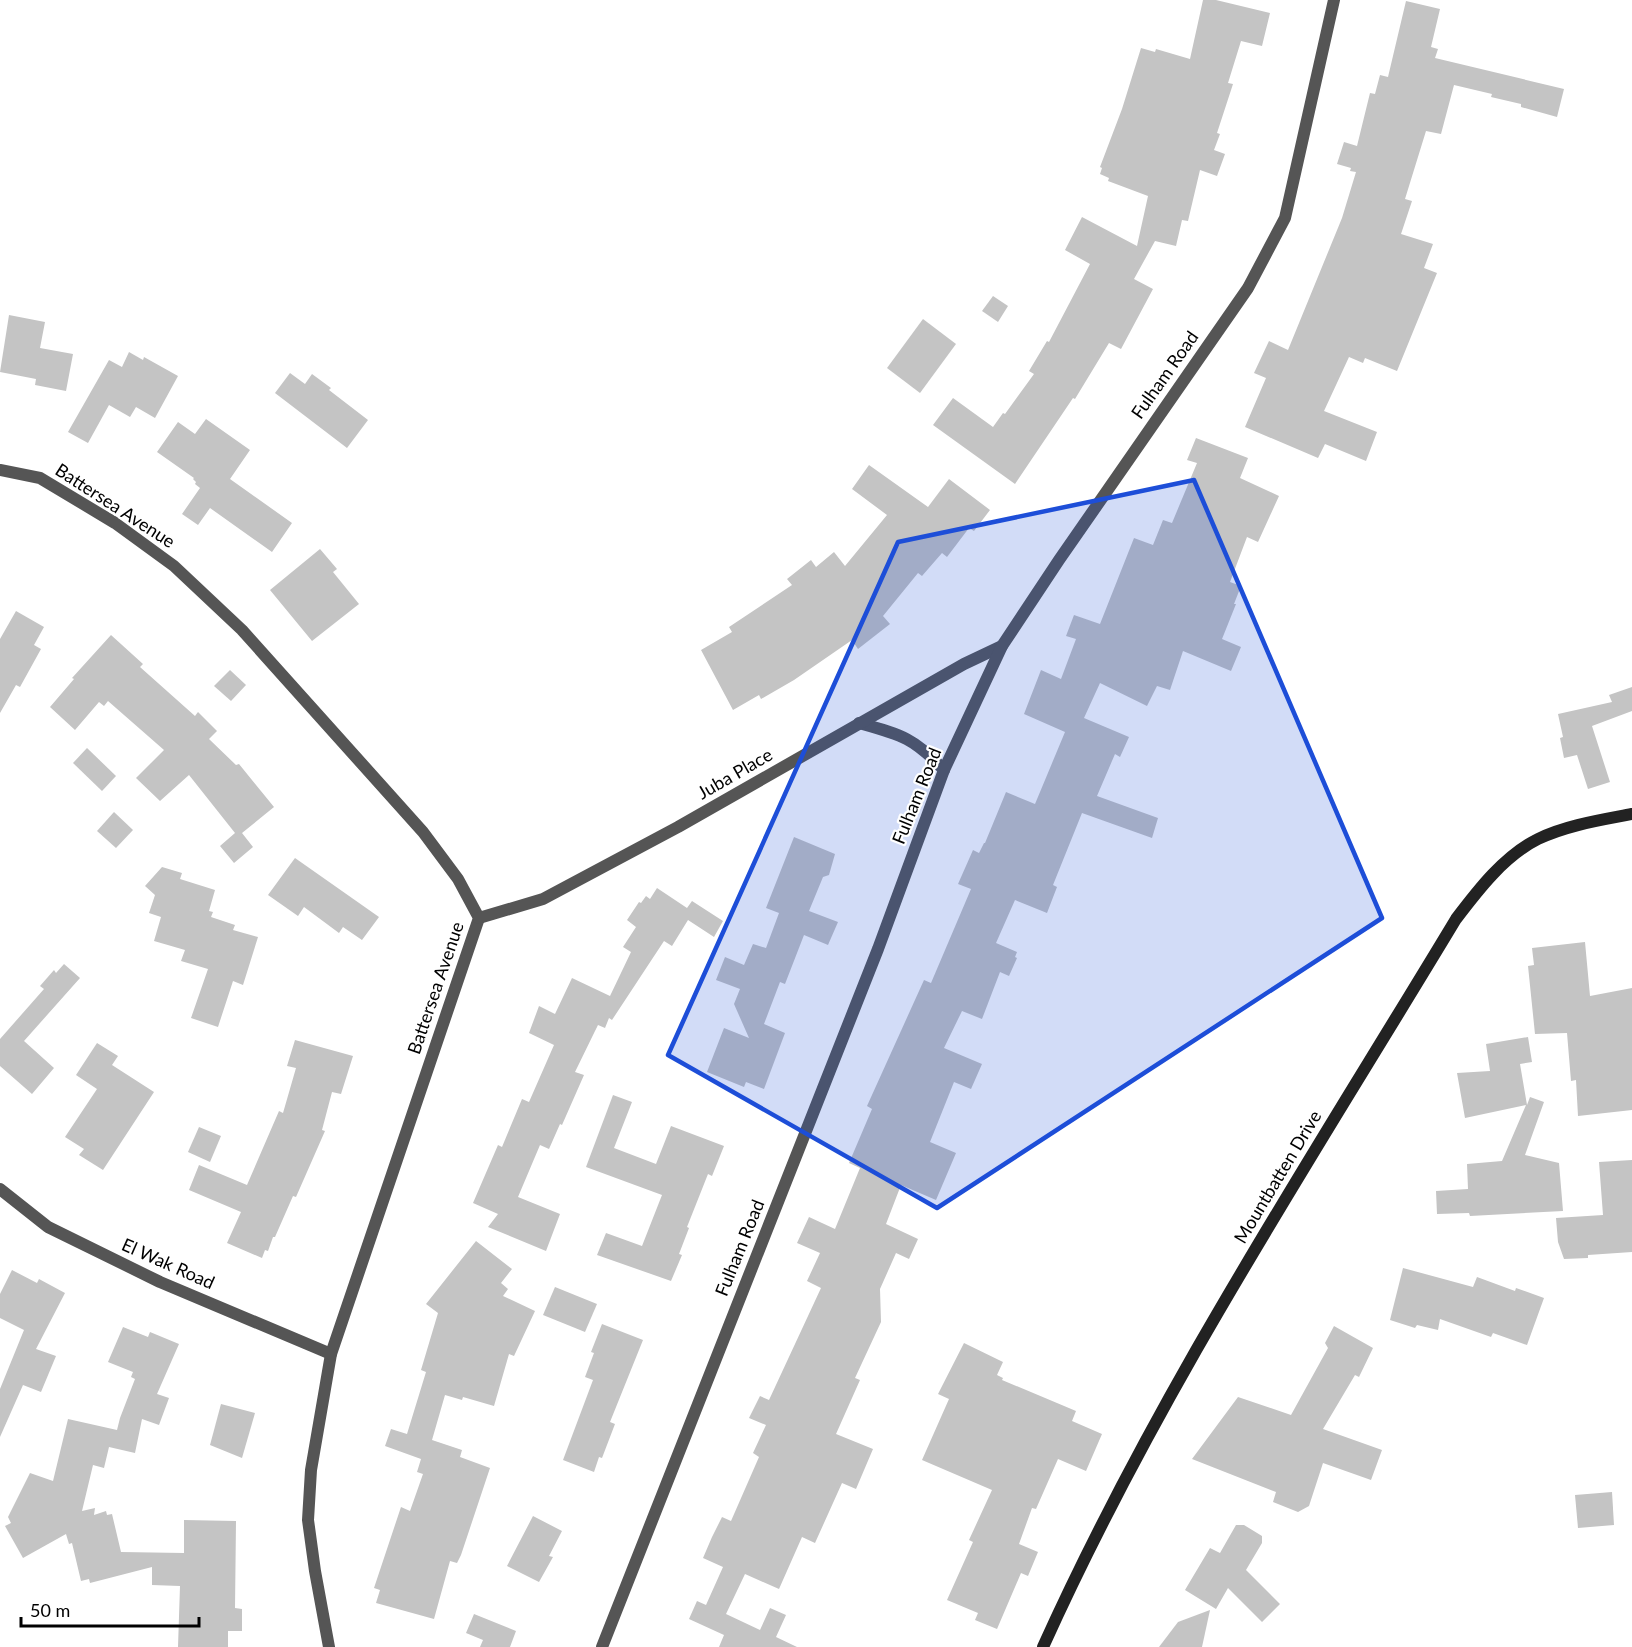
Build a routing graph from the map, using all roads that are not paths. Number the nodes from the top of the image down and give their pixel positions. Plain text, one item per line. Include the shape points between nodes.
1 (1334, 0) edge
2 (0, 470) edge
3 (1002, 646) junction
4 (859, 723) junction
5 (944, 771) junction
6 (1632, 814) edge
7 (479, 918) junction
8 (0, 1189) edge
9 (331, 1354) junction
10 (329, 1647) edge
11 (602, 1647) edge
12 (1043, 1647) edge

1 - 3 street, Fulham Road via 1285,218 1248,288
2 - 7 street, Battersea Avenue via 39,478 115,523 174,566 242,630 423,832 458,879
3 - 4 street, Juba Place
3 - 5 street, Fulham Road
4 - 5 street via 916,743
4 - 7 street, Juba Place via 543,898
5 - 11 street, Fulham Road via 878,949
6 - 12 main road, Mountbatten Drive via 1539,838 1495,873 1456,919 1245,1266 1160,1414 1076,1573
7 - 9 street, Battersea Avenue
8 - 9 street, El Wak Road via 58,1232 160,1282
9 - 10 street, Battersea Avenue via 311,1470 308,1520

